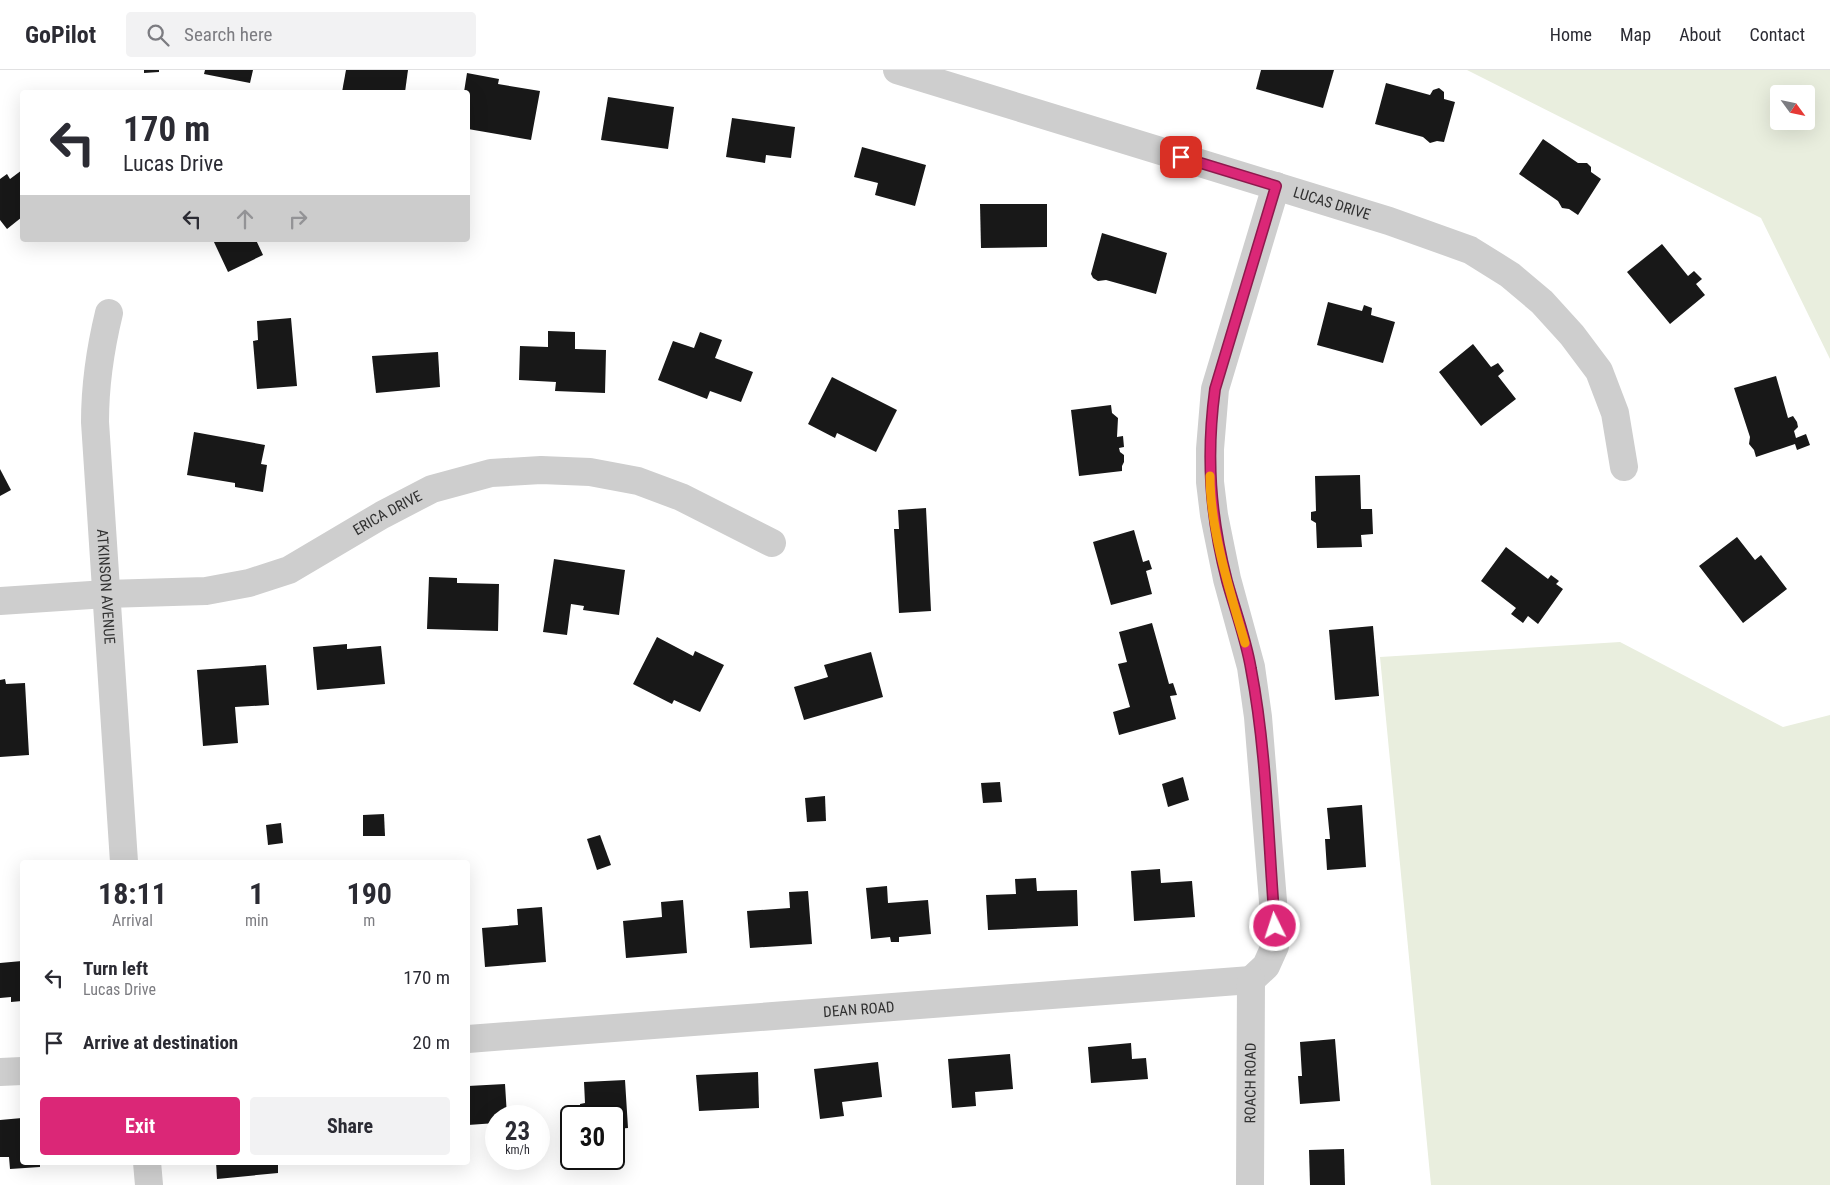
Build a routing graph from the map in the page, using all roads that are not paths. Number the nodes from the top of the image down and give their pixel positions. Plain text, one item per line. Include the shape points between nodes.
1 (897, 70) edge
2 (1276, 186) junction
3 (109, 313) dead end
4 (1624, 467) dead end
5 (772, 543) dead end
6 (106, 594) junction
7 (0, 600) edge
8 (124, 860) edge
9 (1251, 980) junction
10 (470, 1039) edge
11 (20, 1071) edge
12 (0, 1072) edge
13 (147, 1165) edge
14 (149, 1185) edge
15 (1250, 1185) edge

1 - 2 street, LUCAS DRIVE
2 - 4 street, LUCAS DRIVE via 1444,240 1470,250 1510,275 1542,302 1599,372 1615,413
2 - 9 street via 1215,389 1210,448 1214,515 1226,579 1251,667 1264,774 1275,946 1266,966
3 - 6 street, ATKINSON AVENUE via 95,387
5 - 6 street, ERICA DRIVE via 681,497 638,481 590,472 541,470 491,474 432,490 382,515 289,570 249,583 206,591
6 - 7 street, ERICA DRIVE
6 - 8 street, ATKINSON AVENUE
9 - 10 street, DEAN ROAD
9 - 15 street, ROACH ROAD
11 - 12 street
13 - 14 street

